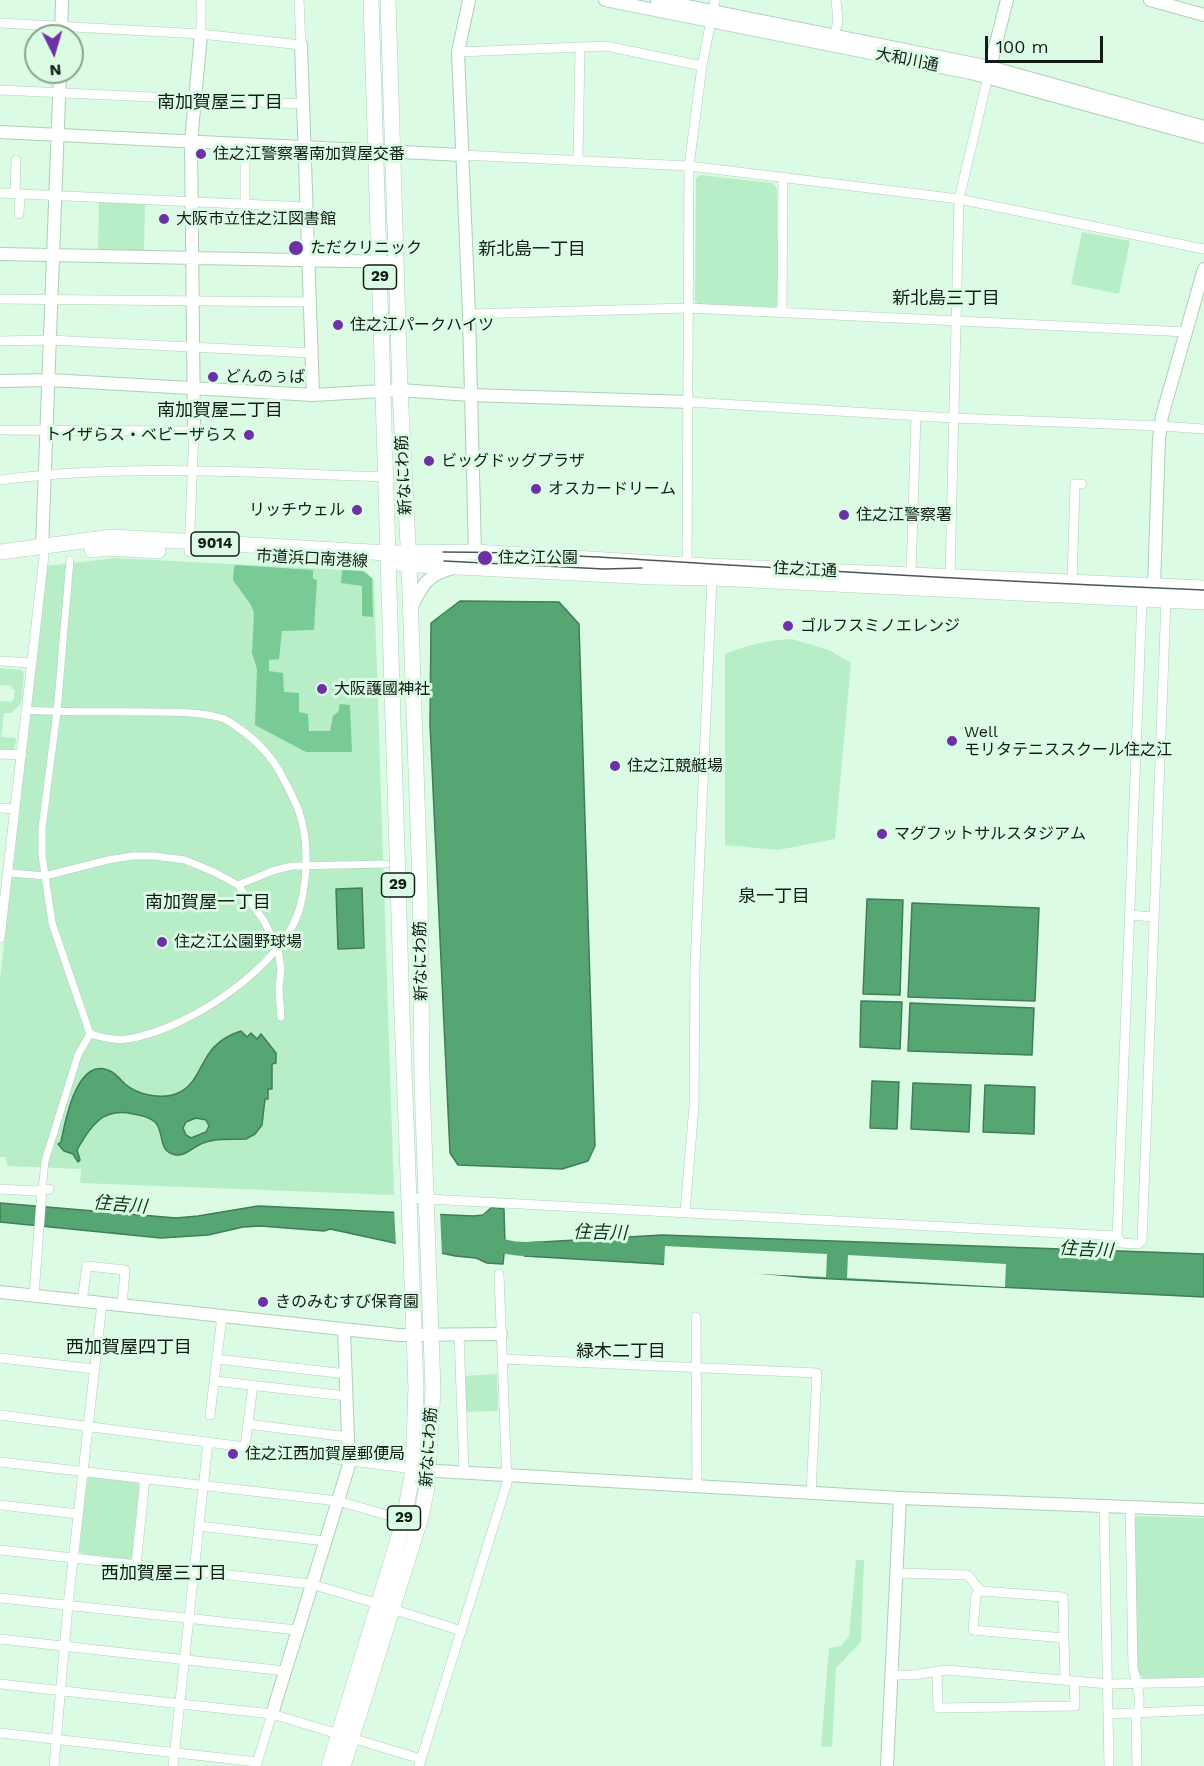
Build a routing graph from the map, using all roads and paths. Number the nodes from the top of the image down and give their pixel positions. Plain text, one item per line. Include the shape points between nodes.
1 (62, 0) edge
2 (201, 0) edge
3 (299, 0) edge
4 (370, 0) edge
5 (388, 0) edge
6 (469, 0) edge
7 (606, 0) edge
8 (657, 0) edge
9 (836, 0) edge
10 (1006, 0) edge
11 (1150, 0) edge
12 (1168, 2) edge
13 (714, 11) edge
14 (1204, 15) edge
15 (0, 23) edge
16 (61, 24) edge
17 (24, 26) edge
18 (84, 31) edge
19 (201, 34) junction
20 (834, 35) junction
21 (301, 45) junction
22 (580, 47) junction
23 (458, 52) junction
24 (702, 66) junction
25 (989, 72) junction
26 (59, 84) edge
27 (0, 90) edge
28 (59, 93) junction
29 (195, 99) junction
30 (303, 104) junction
31 (1204, 127) edge
32 (0, 132) edge
33 (57, 136) junction
34 (1204, 137) edge
35 (191, 142) junction
36 (245, 145) junction
37 (305, 148) junction
38 (375, 151) junction
39 (392, 152) junction
40 (462, 155) junction
41 (16, 159) dead end
42 (578, 159) junction
43 (689, 166) junction
44 (783, 177) junction
45 (0, 193) edge
46 (17, 194) junction
47 (55, 195) junction
48 (958, 199) junction
49 (191, 200) junction
50 (245, 203) junction
51 (307, 207) junction
52 (19, 214) dead end
53 (1204, 249) edge
54 (0, 254) edge
55 (53, 255) junction
56 (192, 258) junction
57 (309, 261) junction
58 (396, 262) junction
59 (379, 263) junction
60 (1204, 269) edge
61 (0, 299) edge
62 (51, 299) junction
63 (194, 301) junction
64 (310, 302) junction
65 (688, 308) junction
66 (782, 312) junction
67 (468, 314) junction
68 (957, 320) junction
69 (1186, 332) junction
70 (50, 340) junction
71 (0, 341) edge
72 (194, 347) junction
73 (312, 353) junction
74 (50, 380) junction
75 (0, 381) edge
76 (195, 390) junction
77 (382, 390) junction
78 (400, 390) junction
79 (313, 395) junction
80 (470, 395) junction
81 (688, 402) junction
82 (916, 416) junction
83 (953, 418) junction
84 (1161, 426) junction
85 (1204, 429) edge
86 (0, 430) edge
87 (47, 431) junction
88 (194, 431) junction
89 (192, 471) junction
90 (46, 474) junction
91 (386, 477) junction
92 (0, 480) edge
93 (1082, 484) dead end
94 (189, 547) junction
95 (0, 552) edge
96 (43, 552) junction
97 (475, 552) junction
98 (388, 558) junction
99 (408, 558) junction
100 (70, 560) dead end
101 (0, 562) edge
102 (687, 565) junction
103 (457, 567) junction
104 (911, 574) junction
105 (950, 576) junction
106 (712, 578) junction
107 (1072, 582) junction
108 (1154, 586) junction
109 (1204, 588) edge
110 (1142, 599) junction
111 (1167, 600) junction
112 (1204, 602) edge
113 (410, 610) junction
114 (0, 661) edge
115 (32, 663) junction
116 (26, 710) junction
117 (57, 712) junction
118 (0, 754) edge
119 (22, 755) junction
120 (0, 808) edge
121 (14, 809) junction
122 (386, 864) dead end
123 (306, 867) junction
124 (6, 873) edge
125 (45, 876) junction
126 (238, 885) junction
127 (1129, 915) junction
128 (1154, 916) junction
129 (0, 938) edge
130 (278, 949) junction
131 (281, 1017) dead end
132 (90, 1034) junction
133 (0, 1190) edge
134 (44, 1190) junction
135 (410, 1202) junction
136 (427, 1202) junction
137 (685, 1212) junction
138 (1117, 1236) junction
139 (499, 1274) dead end
140 (0, 1292) edge
141 (34, 1295) junction
142 (82, 1301) junction
143 (102, 1303) junction
144 (122, 1305) junction
145 (222, 1316) junction
146 (696, 1317) dead end
147 (344, 1330) junction
148 (501, 1334) junction
149 (414, 1335) junction
150 (430, 1335) junction
151 (459, 1335) junction
152 (0, 1358) edge
153 (217, 1359) junction
154 (502, 1359) junction
155 (696, 1367) junction
156 (94, 1369) junction
157 (346, 1374) junction
158 (215, 1381) junction
159 (253, 1385) junction
160 (346, 1396) junction
161 (0, 1414) edge
162 (210, 1415) dead end
163 (248, 1424) junction
164 (88, 1426) junction
165 (348, 1437) junction
166 (208, 1442) junction
167 (245, 1446) junction
168 (348, 1460) junction
169 (0, 1462) edge
170 (421, 1470) junction
171 (83, 1472) junction
172 (464, 1472) junction
173 (506, 1475) junction
174 (145, 1479) junction
175 (203, 1486) junction
176 (697, 1487) junction
177 (811, 1493) junction
178 (900, 1498) junction
179 (338, 1501) junction
180 (0, 1505) edge
181 (1104, 1506) junction
182 (1130, 1507) junction
183 (1204, 1510) edge
184 (78, 1514) junction
185 (404, 1520) junction
186 (199, 1526) junction
187 (325, 1541) junction
188 (0, 1550) edge
189 (74, 1558) junction
190 (136, 1565) junction
191 (194, 1571) junction
192 (897, 1573) junction
193 (311, 1584) junction
194 (980, 1591) junction
195 (0, 1598) edge
196 (68, 1605) junction
197 (385, 1607) junction
198 (189, 1619) junction
199 (297, 1630) junction
200 (462, 1631) junction
201 (1064, 1638) junction
202 (0, 1639) edge
203 (65, 1647) junction
204 (184, 1660) junction
205 (285, 1671) junction
206 (937, 1671) junction
207 (892, 1675) junction
208 (1069, 1680) junction
209 (1204, 1682) edge
210 (1137, 1683) junction
211 (0, 1684) edge
212 (1108, 1684) junction
213 (60, 1691) junction
214 (180, 1703) junction
215 (1204, 1710) edge
216 (1139, 1712) junction
217 (272, 1714) junction
218 (1108, 1714) junction
219 (0, 1733) edge
220 (346, 1736) junction
221 (56, 1739) junction
222 (175, 1752) junction
223 (420, 1763) edge
224 (256, 1764) edge
225 (54, 1766) edge
226 (173, 1766) edge
227 (329, 1766) edge
228 (344, 1766) edge
229 (887, 1766) edge
230 (1109, 1766) edge
231 (1137, 1766) edge

1 - 16 street
2 - 19 street
3 - 21 street
4 - 38 main road, 新なにわ筋 / 29
5 - 39 main road, 新なにわ筋 / 29
6 - 23 street
7 - 13 street, 大和川通
8 - 13 street, 大和川通
9 - 20 street via 838,22
10 - 25 street
11 - 12 street
12 - 14 street
13 - 20 street, 大和川通
13 - 24 street
13 - 25 street, 大和川通
15 - 17 street
18 - 19 street
19 - 21 street
19 - 29 street
20 - 25 street, 大和川通
21 - 30 street
22 - 23 street
22 - 24 street via 606,46
22 - 42 street
23 - 40 street
24 - 43 street
25 - 31 street, 大和川通
25 - 34 street, 大和川通
25 - 48 street
26 - 28 street
27 - 28 street
28 - 29 street
28 - 33 street
29 - 30 street
29 - 35 street
30 - 37 street
32 - 33 street
33 - 35 street
33 - 47 street
35 - 36 street
35 - 49 street
36 - 37 street
36 - 50 street
37 - 38 street
37 - 51 street
38 - 39 street
38 - 59 main road, 新なにわ筋 / 29
39 - 40 street
39 - 58 main road, 新なにわ筋 / 29
40 - 42 street
40 - 67 street
41 - 46 street
42 - 43 street
43 - 44 street
43 - 65 street
44 - 48 street
44 - 66 street
45 - 46 street
46 - 47 street
46 - 52 street
47 - 49 street
47 - 55 street
48 - 53 street
48 - 68 street
49 - 50 street
49 - 56 street
50 - 51 street
51 - 57 street
54 - 55 street
55 - 56 street
55 - 62 street
56 - 57 street
56 - 63 street
57 - 59 street
57 - 64 street
58 - 59 street
58 - 78 main road, 新なにわ筋 / 29
59 - 77 main road, 新なにわ筋 / 29
60 - 69 street
61 - 62 street
62 - 63 street
62 - 70 street
63 - 64 street
63 - 72 street
64 - 73 street
65 - 66 street
65 - 67 street
65 - 81 street
66 - 68 street
67 - 80 street
68 - 69 street
68 - 83 street
69 - 84 street
70 - 71 street
70 - 72 street
70 - 74 street
72 - 73 street
72 - 76 street
73 - 79 street
74 - 75 street
74 - 76 street
74 - 87 street
76 - 79 street
76 - 88 street
77 - 78 street
77 - 79 street
77 - 91 main road, 新なにわ筋 / 29
78 - 80 street
78 - 99 main road, 新なにわ筋 / 29
80 - 81 street
80 - 97 street
81 - 82 street
81 - 102 street
82 - 83 street
82 - 104 street
83 - 84 street
83 - 105 street
84 - 85 street
84 - 108 street
86 - 87 street
87 - 88 street
87 - 90 street
88 - 89 street
89 - 90 street
89 - 91 street
89 - 94 street
90 - 92 street
90 - 96 street
91 - 98 main road, 新なにわ筋 / 29
93 - 107 street via 1075,484
94 - 96 main road, 市道浜口南港線 / 9014
94 - 98 main road, 市道浜口南港線 / 9014
95 - 96 main road, 市道浜口南港線 / 9014
96 - 101 main road, 市道浜口南港線 / 9014
96 - 115 street
97 - 99 main road, 住之江通
97 - 102 main road, 住之江通
98 - 99 main road, 市道浜口南港線 / 9014
98 - 135 main road, 新なにわ筋 / 29
99 - 103 main road, 住之江通
99 - 113 main road, 新なにわ筋 / 29
100 - 117 street
102 - 104 main road, 住之江通
103 - 106 main road, 住之江通
103 - 113 street via 439,572 423,584
104 - 105 main road, 住之江通
105 - 107 main road, 住之江通
106 - 110 main road, 住之江通
106 - 137 street via 695,966 694,1106
107 - 108 main road, 住之江通
108 - 109 main road, 住之江通
108 - 110 street
108 - 111 street
110 - 111 main road, 住之江通
110 - 127 street
111 - 112 main road, 住之江通
111 - 128 street
113 - 136 main road, 新なにわ筋 / 29
114 - 115 street
115 - 116 street
116 - 117 street
116 - 119 street
117 - 123 street via 177,712 223,718 266,749 276,763 298,810
117 - 125 street via 42,828
118 - 119 street
119 - 121 street
120 - 121 street
121 - 124 street
122 - 123 street
123 - 126 street via 275,870
123 - 130 street via 300,910
124 - 125 street
124 - 129 street
125 - 126 street via 108,860 154,856 185,860
125 - 132 street via 52,923
126 - 130 street
127 - 128 street
127 - 138 street
128 - 138 street via 1142,1241 1121,1243
130 - 131 street
130 - 132 street via 217,1001 179,1022 124,1039
132 - 134 street via 74,1065 45,1161
133 - 134 street
134 - 141 street
135 - 136 street
135 - 149 main road, 新なにわ筋 / 29
136 - 137 street
136 - 150 main road, 新なにわ筋 / 29
137 - 138 street
139 - 148 street
140 - 141 street
141 - 142 street
142 - 143 street
142 - 144 street via 87,1266 125,1270
143 - 144 street
143 - 156 street
144 - 145 street
145 - 147 street
145 - 153 street
146 - 155 street
147 - 149 street
147 - 157 street
148 - 151 street
148 - 154 street
149 - 150 street
149 - 170 main road, 新なにわ筋 / 29
150 - 151 street
150 - 170 main road, 新なにわ筋 / 29 via 432,1390
151 - 172 street
152 - 156 street
153 - 157 street
153 - 158 street
154 - 155 street
154 - 173 street
155 - 176 street
155 - 177 street via 817,1373
156 - 164 street
157 - 160 street
158 - 159 street
158 - 162 street
159 - 160 street
159 - 163 street
160 - 165 street
161 - 164 street
163 - 165 street
163 - 167 street
164 - 166 street
164 - 171 street
165 - 168 street
166 - 167 street
166 - 175 street
167 - 168 street
168 - 170 street
168 - 179 street
169 - 171 street
170 - 172 street
170 - 185 main road, 新なにわ筋 / 29
170 - 197 main road, 新なにわ筋 / 29 via 421,1517
171 - 174 street
171 - 184 street
172 - 173 street
173 - 176 street
173 - 200 street via 507,1483
174 - 175 street
174 - 190 street
175 - 179 street
175 - 186 street
176 - 177 street
177 - 178 street
178 - 181 street
178 - 192 street
179 - 185 street
179 - 187 street
180 - 184 street
181 - 182 street
181 - 212 street
182 - 183 street
182 - 210 street via 1133,1668
184 - 189 street
185 - 197 main road, 新なにわ筋 / 29
186 - 187 street
186 - 191 street
187 - 193 street
188 - 189 street
189 - 190 street
189 - 196 street
190 - 191 street
191 - 193 street
191 - 198 street
192 - 194 street via 968,1575
192 - 207 street
193 - 197 street
193 - 199 street
194 - 201 street via 1063,1597
194 - 201 street via 976,1595 973,1630
195 - 196 street
196 - 198 street
196 - 203 street
197 - 200 street
197 - 220 main road, 新なにわ筋 / 29
198 - 199 street
198 - 204 street
199 - 205 street
200 - 223 street
201 - 208 street
202 - 203 street
203 - 204 street
203 - 213 street
204 - 205 street
204 - 214 street
205 - 217 street
206 - 207 street
206 - 208 street
206 - 208 street via 938,1708 1075,1706
207 - 229 street
208 - 212 street
209 - 210 street
210 - 212 street
210 - 216 street
211 - 213 street
212 - 218 street
213 - 214 street
213 - 221 street
214 - 217 street
214 - 222 street
215 - 216 street
216 - 218 street
216 - 231 street
217 - 220 street
217 - 224 street
218 - 230 street
219 - 221 street
220 - 223 street
220 - 227 main road, 新なにわ筋 / 29
220 - 228 main road, 新なにわ筋 / 29
221 - 222 street
221 - 225 street
222 - 224 street
222 - 226 street

